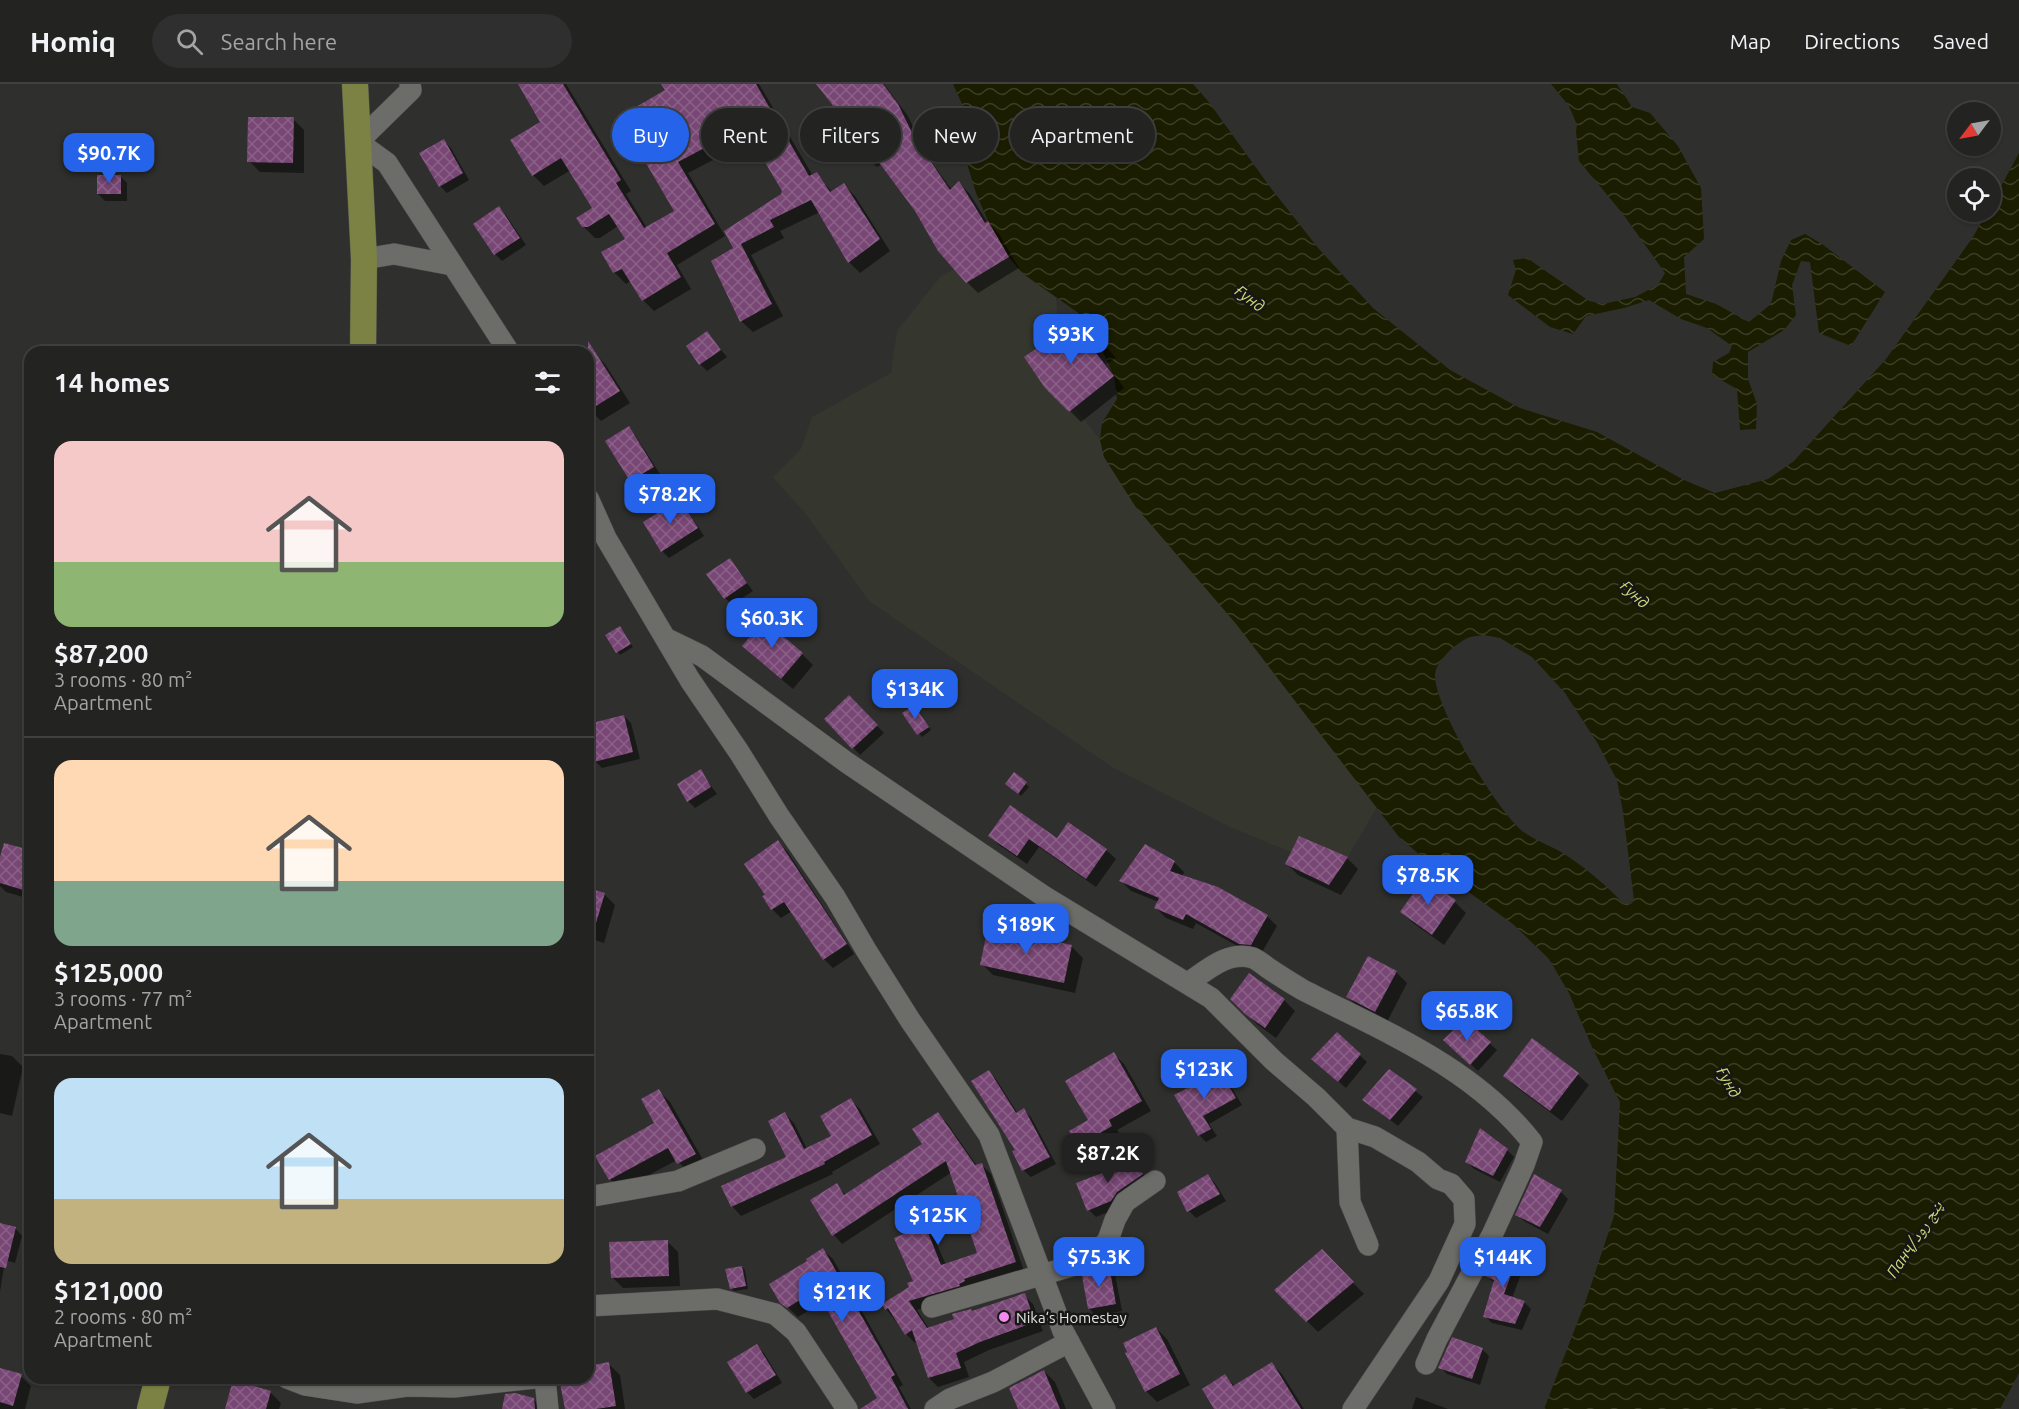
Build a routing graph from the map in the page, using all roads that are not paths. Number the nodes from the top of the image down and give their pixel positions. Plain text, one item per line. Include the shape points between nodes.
1 (354, 84) edge
2 (410, 84) edge
3 (358, 142) junction
4 (364, 259) junction
5 (452, 265) junction
6 (363, 346) edge
7 (505, 346) edge
8 (594, 511) edge
9 (667, 639) junction
10 (1188, 982) junction
11 (1347, 1128) junction
12 (755, 1149) dead end
13 (1155, 1181) dead end
14 (594, 1196) edge
15 (1368, 1245) dead end
16 (1042, 1276) junction
17 (594, 1306) edge
18 (932, 1307) dead end
19 (1069, 1342) junction
20 (1426, 1364) dead end
21 (152, 1384) edge
22 (302, 1384) edge
23 (481, 1384) edge
24 (546, 1384) edge
25 (150, 1409) edge
26 (548, 1409) edge
27 (847, 1409) edge
28 (935, 1409) edge
29 (1105, 1409) edge
30 (1353, 1409) edge

1 - 3 main road
2 - 3 street via 411,90
3 - 4 main road
3 - 5 street via 387,163
4 - 5 street via 394,254
4 - 6 main road
5 - 7 street
8 - 9 street
9 - 10 street via 702,656 846,762 1045,897
9 - 16 street via 690,680 836,897 910,1020 989,1135
10 - 11 street via 1211,998
10 - 20 street via 1229,957 1253,958 1294,985 1404,1039 1456,1071 1518,1124 1532,1142 1492,1235
11 - 15 street via 1350,1202
11 - 30 street via 1375,1137 1451,1184 1464,1199 1466,1224 1439,1281
12 - 14 street via 678,1181
13 - 16 street via 1125,1202 1108,1240 1097,1253 1082,1263
16 - 18 street
16 - 19 street
17 - 27 street via 717,1299 776,1314 796,1332
19 - 28 street
19 - 29 street
21 - 25 main road
22 - 23 street via 357,1393 407,1386
24 - 26 street

